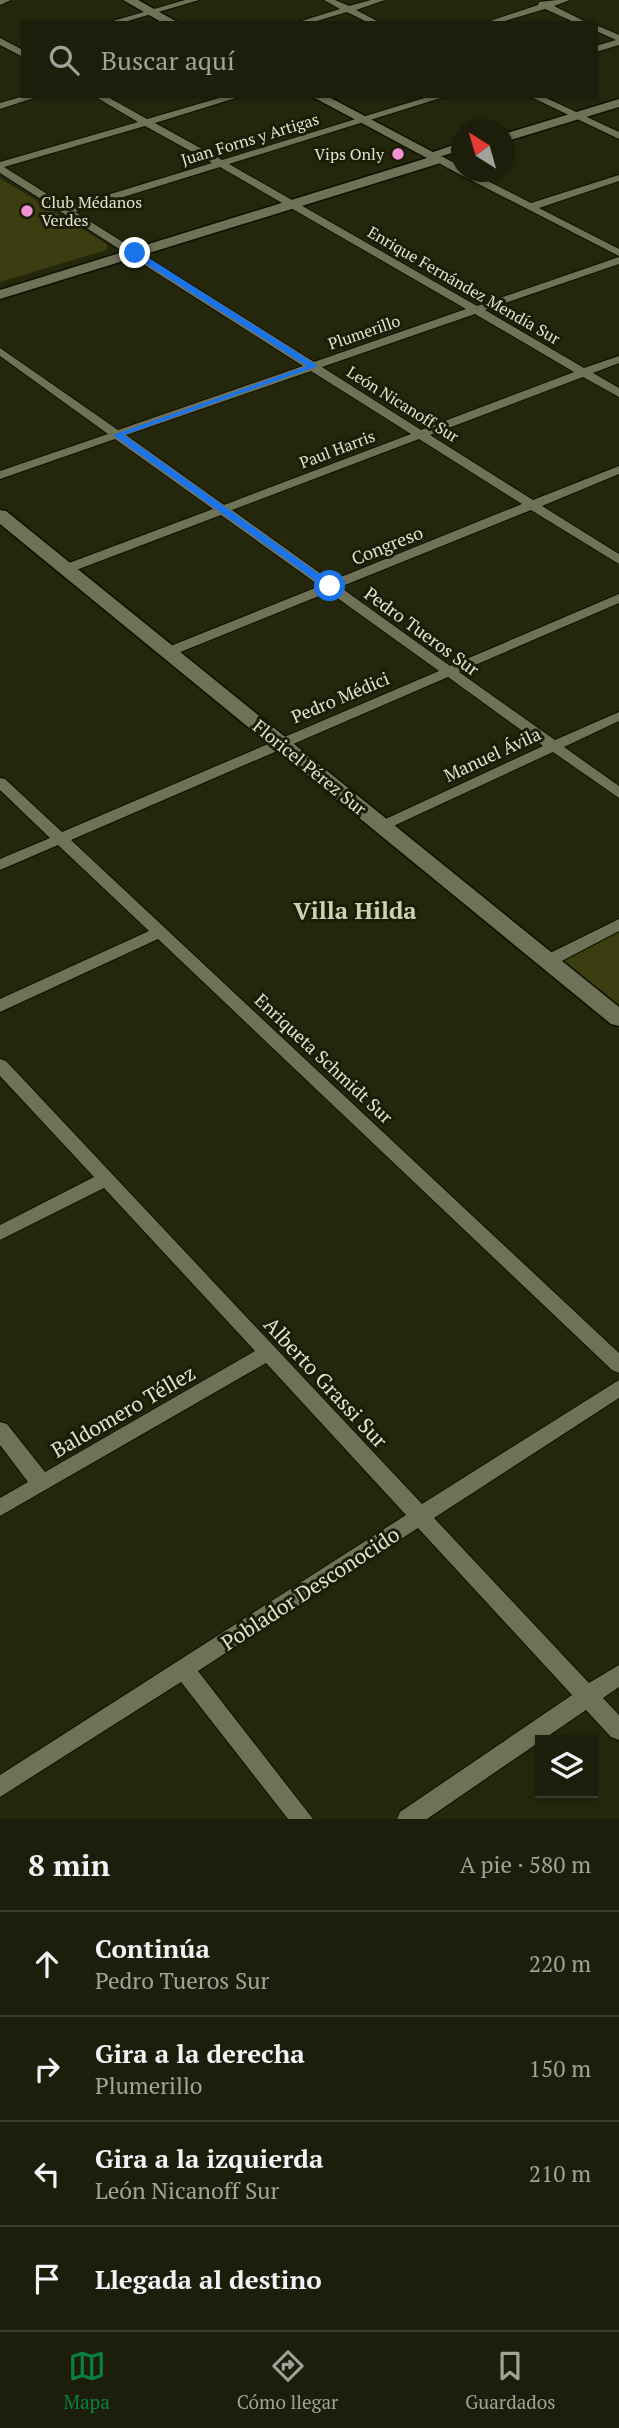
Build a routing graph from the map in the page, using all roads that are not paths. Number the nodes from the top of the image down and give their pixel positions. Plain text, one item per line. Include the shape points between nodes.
1 (7, 0) edge
2 (128, 0) edge
3 (195, 0) edge
4 (328, 0) edge
5 (381, 0) edge
6 (532, 0) edge
7 (566, 0) edge
8 (0, 2) edge
9 (545, 6) junction
10 (348, 9) junction
11 (151, 12) junction
12 (117, 21) edge
13 (169, 21) edge
14 (306, 21) edge
15 (373, 21) edge
16 (495, 21) edge
17 (579, 21) edge
18 (598, 29) edge
19 (619, 40) edge
20 (0, 41) edge
21 (18, 47) edge
22 (598, 48) edge
23 (0, 52) edge
24 (29, 98) edge
25 (102, 98) edge
26 (230, 98) edge
27 (321, 98) edge
28 (436, 98) edge
29 (538, 98) edge
30 (619, 100) edge
31 (0, 106) edge
32 (573, 114) junction
33 (364, 120) junction
34 (146, 123) junction
35 (514, 133) edge
36 (619, 136) edge
37 (451, 150) edge
38 (451, 154) edge
39 (435, 157) junction
40 (220, 164) junction
41 (451, 165) edge
42 (0, 167) edge
43 (619, 178) edge
44 (483, 182) edge
45 (289, 202) junction
46 (531, 207) junction
47 (67, 211) junction
48 (132, 251) junction
49 (619, 253) edge
50 (619, 260) edge
51 (0, 289) edge
52 (0, 295) edge
53 (476, 310) junction
54 (0, 351) edge
55 (619, 359) edge
56 (314, 366) junction
57 (583, 372) junction
58 (619, 393) edge
59 (420, 434) junction
60 (117, 435) junction
61 (619, 470) edge
62 (0, 475) edge
63 (532, 505) junction
64 (222, 509) junction
65 (0, 515) edge
66 (619, 560) edge
67 (66, 569) junction
68 (330, 586) junction
69 (619, 598) edge
70 (168, 652) junction
71 (449, 671) junction
72 (619, 716) edge
73 (281, 744) junction
74 (554, 746) junction
75 (0, 782) edge
76 (619, 793) edge
77 (382, 826) junction
78 (61, 839) junction
79 (0, 865) edge
80 (619, 924) edge
81 (160, 932) junction
82 (548, 961) junction
83 (0, 1006) edge
84 (619, 1019) edge
85 (0, 1065) edge
86 (106, 1179) junction
87 (0, 1233) edge
88 (268, 1353) junction
89 (619, 1365) edge
90 (619, 1388) edge
91 (0, 1430) edge
92 (42, 1484) junction
93 (0, 1508) edge
94 (420, 1516) junction
95 (183, 1669) junction
96 (619, 1675) edge
97 (587, 1696) junction
98 (619, 1730) edge
99 (0, 1787) edge
100 (302, 1819) edge
101 (408, 1819) edge

1 - 8 street
2 - 11 street
3 - 11 street
4 - 10 street
5 - 10 street
6 - 9 street
7 - 9 street
9 - 16 street
9 - 17 street
10 - 14 street
10 - 15 street
11 - 12 street
11 - 13 street
18 - 19 street
19 - 22 street
20 - 21 street
21 - 23 street
24 - 31 street
25 - 34 street, Enrique Fernández Mendía Sur
26 - 34 street
27 - 33 street
28 - 33 street, Juan Forns y Artigas
29 - 32 street
30 - 32 street
32 - 35 street
32 - 36 street
33 - 39 street
33 - 40 street, Juan Forns y Artigas
34 - 40 street, Enrique Fernández Mendía Sur
34 - 42 street
37 - 39 street
38 - 39 street
39 - 41 street
39 - 45 street
40 - 45 street, Enrique Fernández Mendía Sur
40 - 47 street, Juan Forns y Artigas
42 - 47 street, León Nicanoff Sur
43 - 46 street
44 - 46 street
45 - 48 street
45 - 53 street, Enrique Fernández Mendía Sur
46 - 49 street
47 - 48 street, León Nicanoff Sur
48 - 51 street
48 - 52 street
48 - 56 street, León Nicanoff Sur
50 - 53 street, Plumerillo
53 - 56 street, Plumerillo
53 - 57 street, Enrique Fernández Mendía Sur
54 - 60 street, Pedro Tueros Sur
55 - 57 street, Paul Harris
56 - 59 street, León Nicanoff Sur
56 - 60 street, Plumerillo
57 - 58 street, Enrique Fernández Mendía Sur
57 - 59 street, Paul Harris
59 - 63 street, León Nicanoff Sur
59 - 64 street, Paul Harris
60 - 62 street, Plumerillo
60 - 64 street, Pedro Tueros Sur
61 - 63 street, Congreso
63 - 66 street, León Nicanoff Sur
63 - 68 street, Congreso
64 - 67 street, Paul Harris
64 - 68 street, Pedro Tueros Sur
65 - 67 street, Floricel Pérez Sur
67 - 70 street, Floricel Pérez Sur
68 - 70 street, Congreso
68 - 71 street, Pedro Tueros Sur
69 - 71 street, Pedro Médici
70 - 73 street, Floricel Pérez Sur
71 - 73 street, Pedro Médici
71 - 74 street, Pedro Tueros Sur
72 - 74 street, Manuel Ávila
73 - 77 street, Floricel Pérez Sur
73 - 78 street, Pedro Médici
74 - 76 street, Pedro Tueros Sur
74 - 77 street, Manuel Ávila
75 - 78 street, Enriqueta Schmidt Sur
77 - 82 street, Floricel Pérez Sur
78 - 79 street, Pedro Médici
78 - 81 street, Enriqueta Schmidt Sur
80 - 82 street
81 - 83 street
81 - 89 street, Enriqueta Schmidt Sur
82 - 84 street, Floricel Pérez Sur
85 - 86 street, Alberto Grassi Sur
86 - 87 street
86 - 88 street, Alberto Grassi Sur
88 - 92 street, Baldomero Téllez
88 - 94 street, Alberto Grassi Sur
90 - 94 street, Poblador Desconocido
91 - 92 street
92 - 93 street, Baldomero Téllez
94 - 95 street, Poblador Desconocido
94 - 97 street, Alberto Grassi Sur
95 - 99 street, Poblador Desconocido
95 - 100 street
96 - 97 street
97 - 98 street, Alberto Grassi Sur
97 - 101 street

